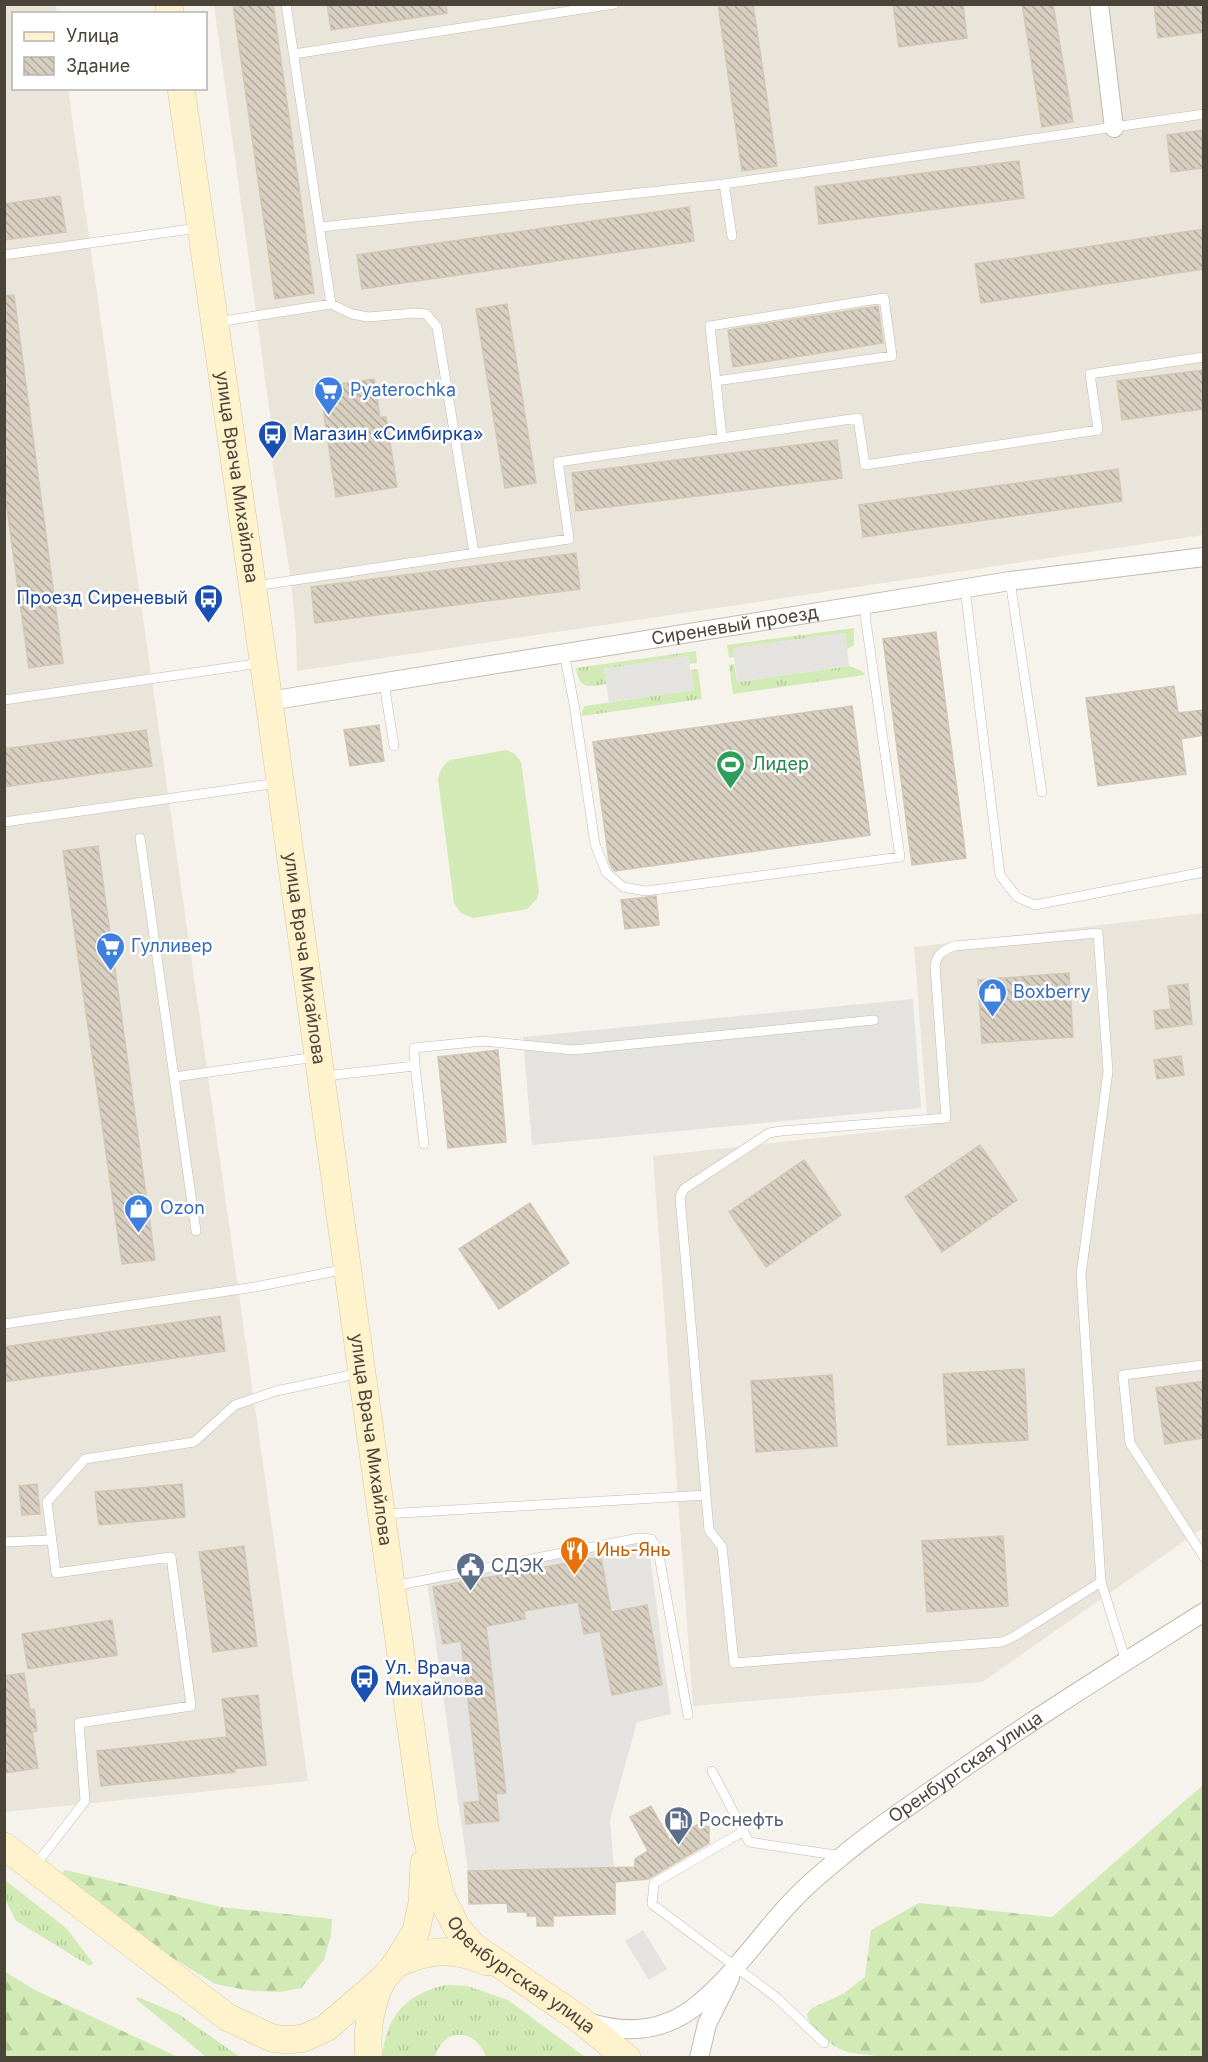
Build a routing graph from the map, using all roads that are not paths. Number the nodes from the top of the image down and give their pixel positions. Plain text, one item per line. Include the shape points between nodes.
1 (286, 4) edge
2 (615, 4) edge
3 (1099, 4) edge
4 (294, 54) junction
5 (181, 90) edge
6 (1203, 114) edge
7 (1114, 128) junction
8 (724, 184) junction
9 (201, 227) junction
10 (321, 227) junction
11 (732, 236) dead end
12 (4, 255) edge
13 (331, 304) junction
14 (215, 322) junction
15 (1203, 357) edge
16 (716, 381) junction
17 (722, 438) junction
18 (474, 553) junction
19 (1203, 557) edge
20 (1010, 580) junction
21 (253, 586) junction
22 (964, 588) junction
23 (865, 604) junction
24 (564, 653) junction
25 (264, 663) junction
26 (384, 683) junction
27 (4, 700) edge
28 (269, 701) junction
29 (394, 746) dead end
30 (281, 782) junction
31 (1042, 792) dead end
32 (4, 822) edge
33 (140, 838) dead end
34 (1203, 873) edge
35 (874, 1020) dead end
36 (415, 1066) junction
37 (320, 1067) junction
38 (174, 1077) junction
39 (424, 1144) dead end
40 (196, 1231) dead end
41 (348, 1269) junction
42 (4, 1324) edge
43 (1203, 1365) edge
44 (362, 1373) junction
45 (706, 1495) junction
46 (382, 1514) junction
47 (51, 1540) junction
48 (4, 1542) edge
49 (1203, 1557) edge
50 (1101, 1582) junction
51 (392, 1587) junction
52 (1203, 1612) edge
53 (1126, 1661) junction
54 (688, 1715) dead end
55 (712, 1771) dead end
56 (425, 1829) junction
57 (744, 1831) junction
58 (4, 1846) edge
59 (842, 1856) junction
60 (33, 1869) junction
61 (735, 1968) junction
62 (389, 1972) junction
63 (513, 1973) junction
64 (227, 2017) junction
65 (578, 2018) junction
66 (824, 2043) dead end
67 (279, 2058) edge
68 (369, 2058) edge
69 (627, 2058) edge
70 (699, 2058) edge

1 - 4 lane
2 - 4 lane
3 - 7 street
4 - 10 lane
5 - 9 main road, улица Врача Михайлова
6 - 7 lane
7 - 8 lane
8 - 10 lane
8 - 11 lane
9 - 12 lane
9 - 14 main road, улица Врача Михайлова
10 - 13 lane
13 - 14 lane
13 - 18 lane via 368,317 426,314 437,327
14 - 21 main road, улица Врача Михайлова
15 - 17 lane via 1090,374 1098,430 865,465 858,418
16 - 16 lane via 710,326 884,298 892,356
16 - 17 lane
17 - 18 lane via 558,462 569,539
18 - 21 lane
19 - 20 street, Сиреневый проезд
20 - 22 street, Сиреневый проезд
20 - 31 lane
21 - 25 main road, улица Врача Михайлова
22 - 23 street, Сиреневый проезд
22 - 34 lane via 1000,875 1017,897 1035,905
23 - 24 street, Сиреневый проезд
23 - 24 lane via 900,857 646,891 623,887 606,872 595,844
24 - 26 street, Сиреневый проезд
25 - 27 lane
25 - 28 main road, улица Врача Михайлова
26 - 28 street, Сиреневый проезд
26 - 29 lane
28 - 30 main road, улица Врача Михайлова
30 - 32 lane
30 - 37 main road, улица Врача Михайлова
33 - 38 lane
35 - 36 lane via 573,1050 483,1041 414,1048
36 - 37 lane
36 - 39 lane
37 - 38 lane
37 - 41 main road, улица Врача Михайлова
38 - 40 lane
41 - 42 lane via 255,1287
41 - 44 main road, улица Врача Михайлова
43 - 49 lane via 1123,1375 1130,1443
44 - 46 main road, улица Врача Михайлова
44 - 47 lane via 276,1391 235,1405 194,1442 85,1459 47,1502
45 - 46 lane
45 - 50 lane via 709,1530 722,1546 734,1663 1002,1642
45 - 50 lane via 680,1197 684,1189 769,1133 946,1118 934,966 937,956 954,946 1098,933 1108,1071 1081,1275
46 - 51 main road, улица Врача Михайлова
47 - 48 lane
47 - 60 lane via 56,1573 171,1557 191,1706 79,1723 85,1801
50 - 53 lane
51 - 54 lane via 639,1538 651,1539 658,1550
51 - 56 main road, улица Врача Михайлова
52 - 53 street, Оренбургская улица
53 - 59 street, Оренбургская улица via 1017,1730
55 - 57 lane
56 - 62 main road via 422,1903 416,1931
56 - 63 main road, Оренбургская улица via 441,1896 457,1928 474,1947
57 - 59 lane via 749,1842
57 - 61 lane via 654,1883 651,1904
58 - 60 main road
59 - 61 street, Оренбургская улица via 794,1899
60 - 64 main road
61 - 65 street, Оренбургская улица via 692,2009 662,2026 625,2030
61 - 66 lane via 777,1998
61 - 70 street via 707,2024
62 - 63 main road via 415,1956 454,1951
62 - 64 main road via 326,2028 304,2038 272,2038
62 - 68 main road via 373,1999
63 - 65 main road, Оренбургская улица
64 - 67 main road
65 - 69 main road

